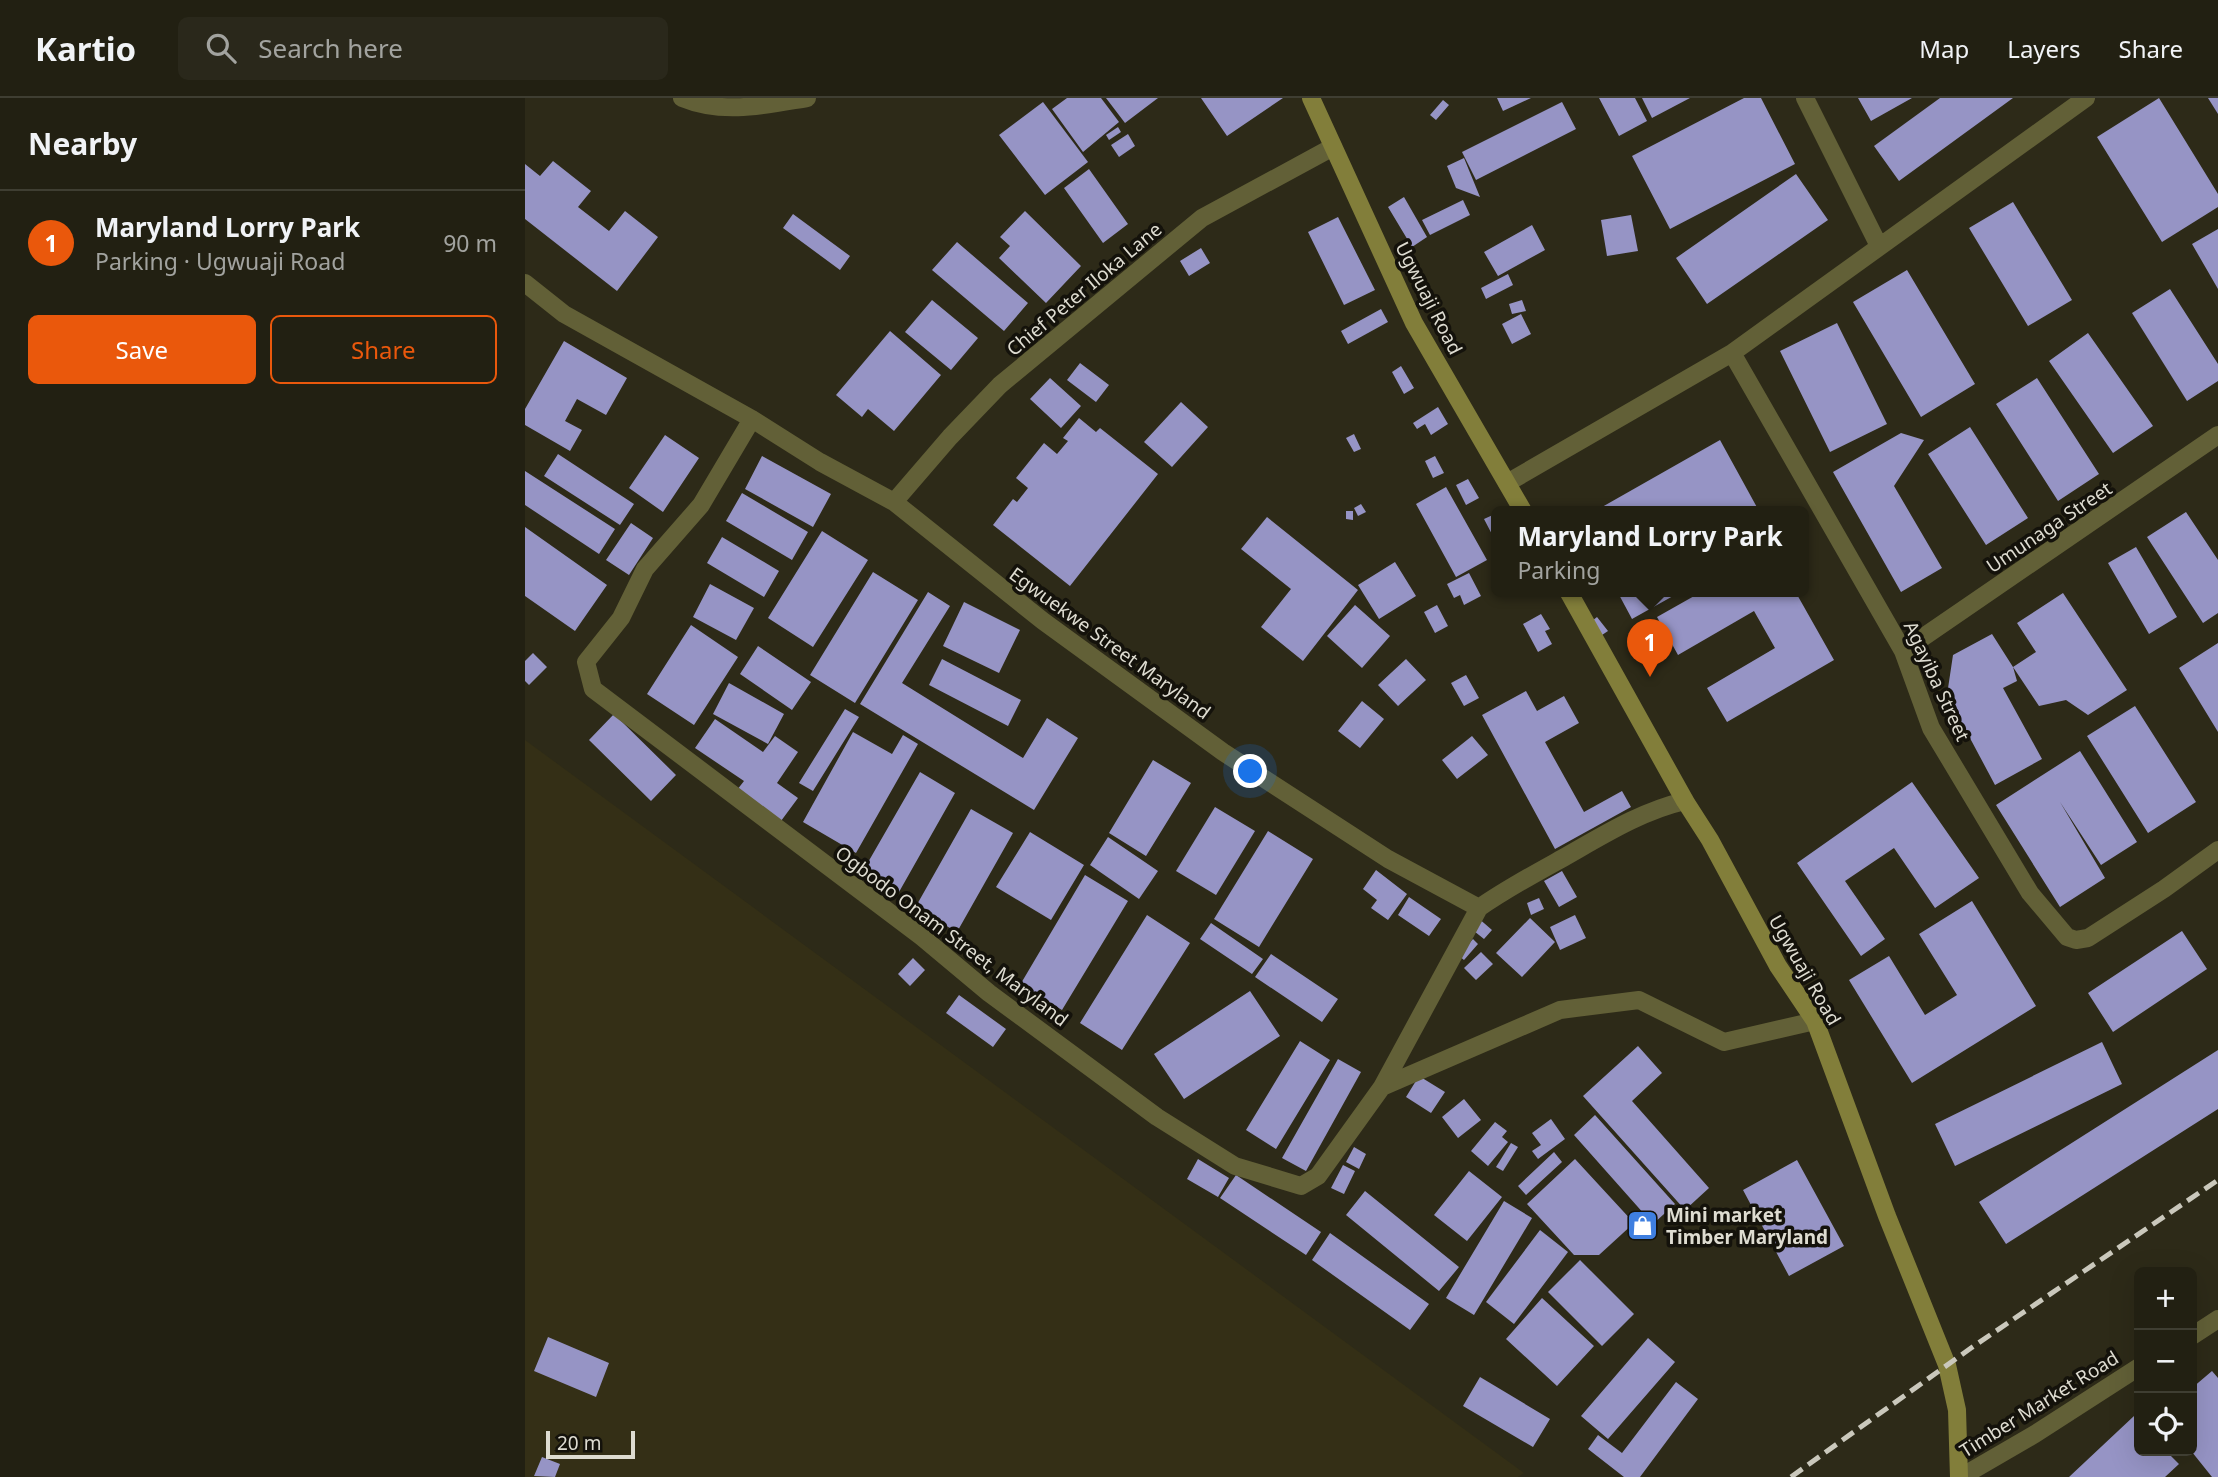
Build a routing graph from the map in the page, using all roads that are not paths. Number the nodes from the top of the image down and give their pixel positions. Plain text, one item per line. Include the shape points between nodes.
1 (682, 98) edge
2 (807, 98) edge
3 (1311, 98) edge
4 (1805, 98) edge
5 (2087, 98) edge
6 (1333, 147) junction
7 (1879, 246) junction
8 (525, 283) edge
9 (1732, 353) junction
10 (752, 419) junction
11 (2218, 435) edge
12 (1507, 483) junction
13 (894, 502) junction
14 (1520, 506) edge
15 (1571, 597) edge
16 (1903, 651) junction
17 (1685, 802) junction
18 (2218, 850) edge
19 (1479, 908) junction
20 (1815, 1021) junction
21 (1383, 1087) junction
22 (2218, 1320) edge
23 (2197, 1333) edge
24 (2134, 1370) edge
25 (1960, 1477) edge

1 - 2 street via 739,108
3 - 6 main road, Ugwuaji Road
4 - 7 street
5 - 7 street
6 - 12 main road, Ugwuaji Road via 1414,323
6 - 13 street, Chief Peter Iloka Lane via 1202,218 1000,385
7 - 9 street
8 - 10 street, Egwuekwe Street Maryland via 563,314
9 - 12 street
9 - 16 street, Agayiba Street
10 - 13 street, Egwuekwe Street Maryland
10 - 21 street, Ogbodo Onam Street, Maryland via 701,505 645,569 621,618 586,662 593,689 922,937 989,993 1157,1117 1235,1166 1301,1186 1318,1176
11 - 16 street, Umunaga Street
12 - 14 main road, Ugwuaji Road
13 - 19 street, Egwuekwe Street Maryland via 1033,613 1223,752 1388,859
15 - 17 main road, Ugwuaji Road
16 - 18 street, Agayiba Street via 1931,728 2030,892 2067,937 2088,938
17 - 19 street via 1663,806 1607,833
17 - 20 main road, Ugwuaji Road via 1778,966
19 - 21 street
20 - 21 street via 1724,1042 1639,1000 1560,1010
20 - 25 main road, Ugwuaji Road via 1947,1365 1957,1410
22 - 23 street
24 - 25 street, Timber Market Road

